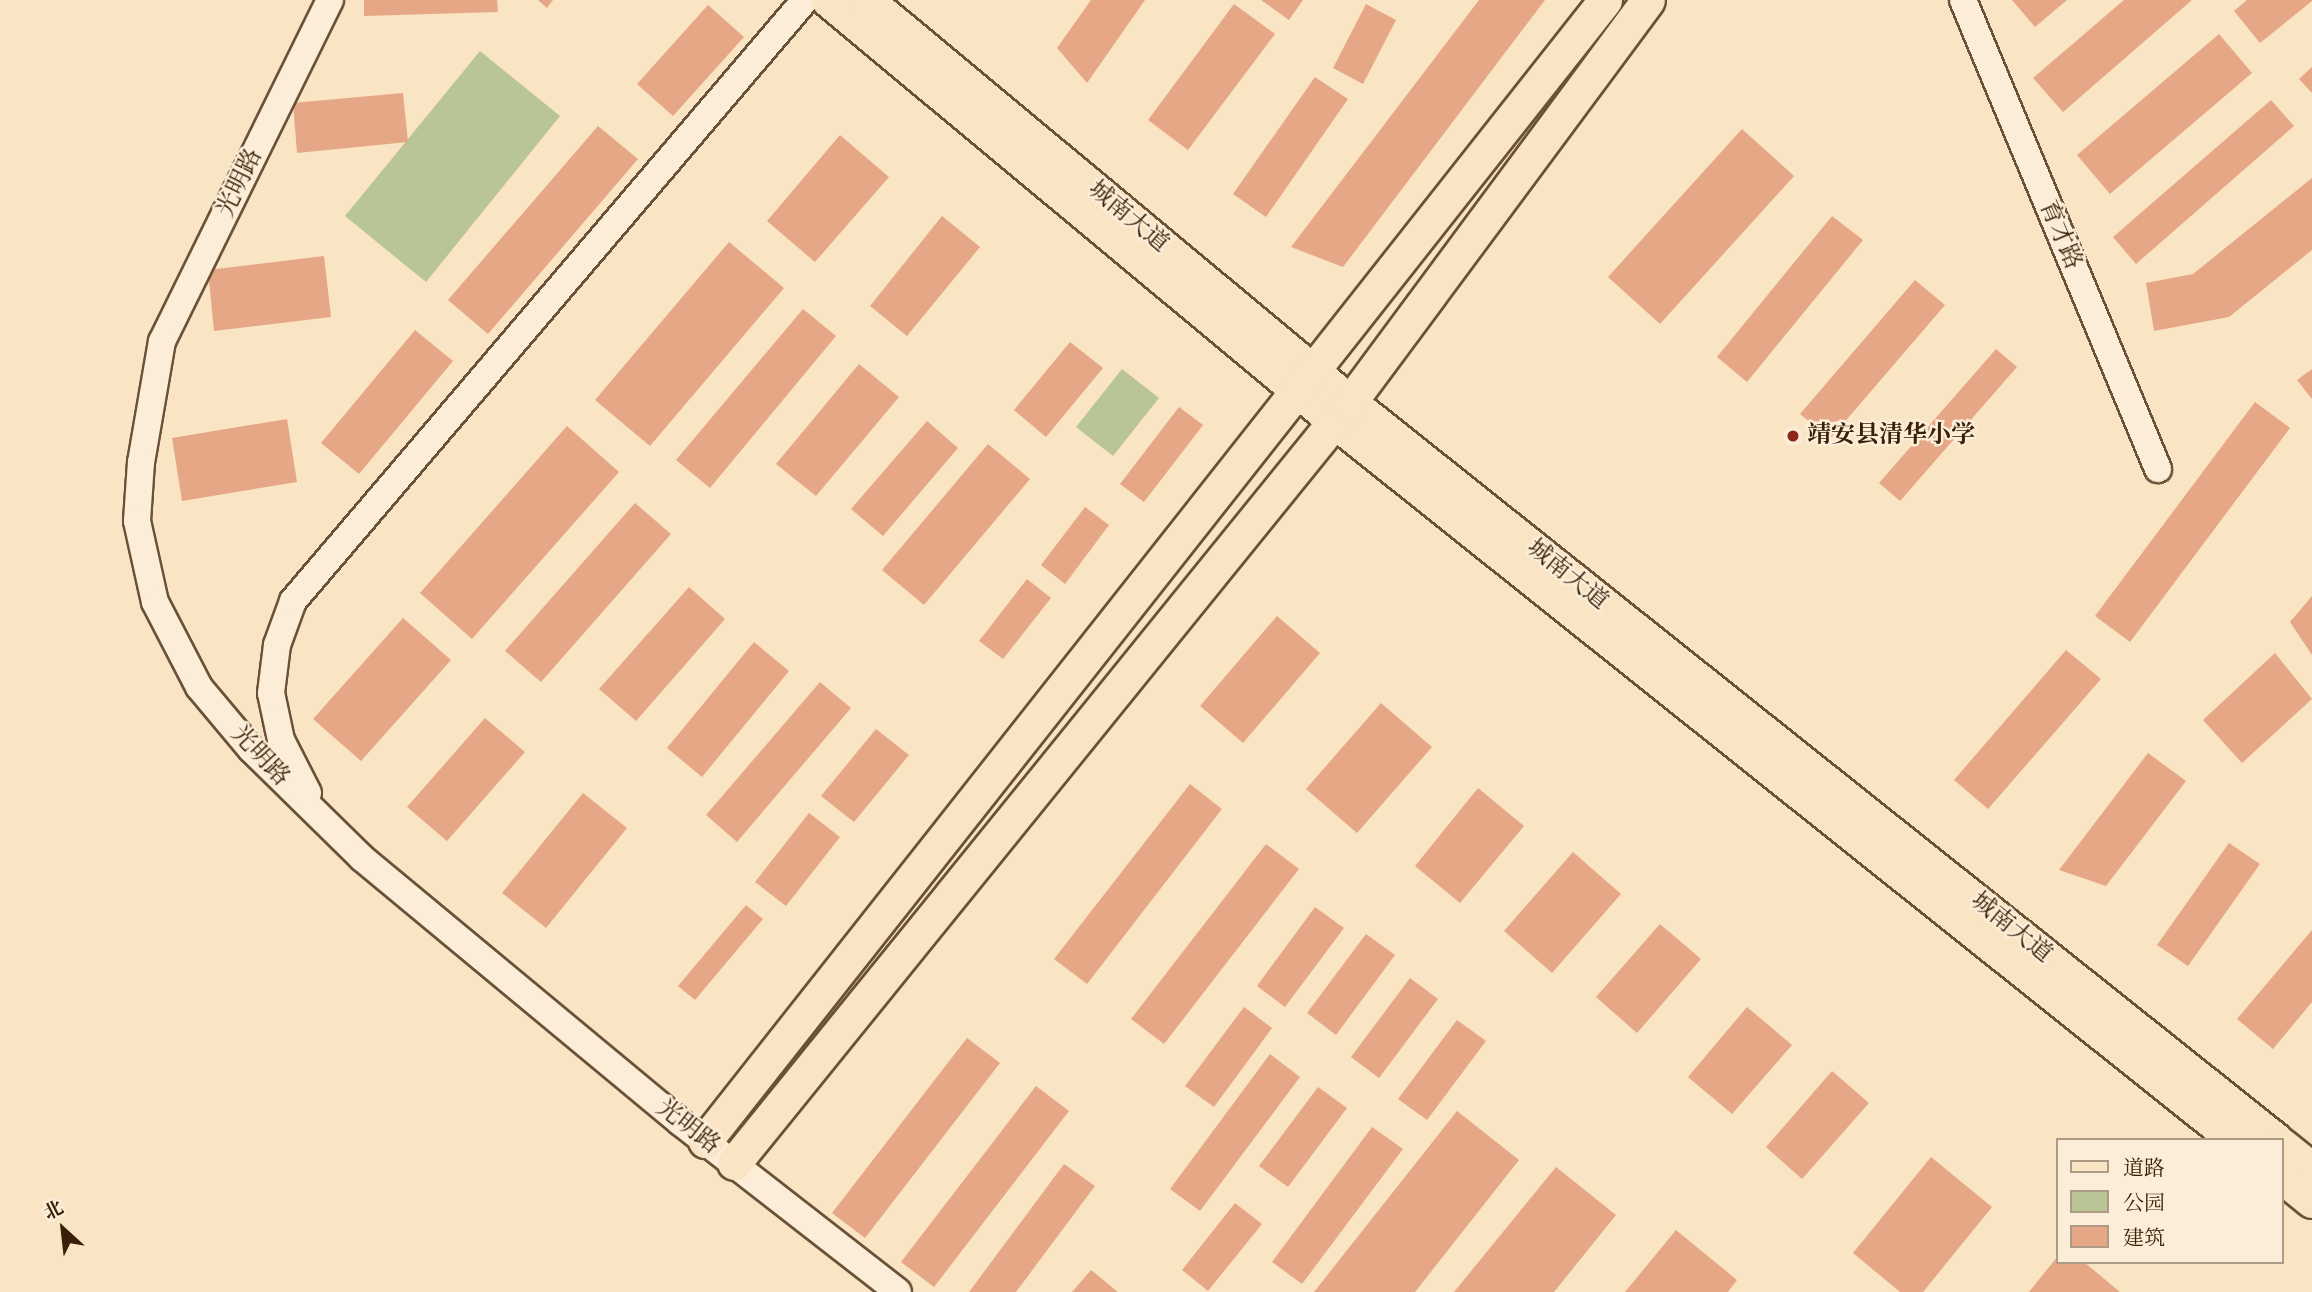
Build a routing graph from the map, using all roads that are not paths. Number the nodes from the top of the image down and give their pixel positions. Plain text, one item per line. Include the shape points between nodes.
1 (330, 0) edge
2 (805, 0) edge
3 (828, 0) edge
4 (867, 0) edge
5 (1605, 0) edge
6 (1648, 0) edge
7 (1963, 0) edge
8 (1305, 381) junction
9 (1342, 411) junction
10 (2158, 469) dead end
11 (362, 858) junction
12 (2233, 1138) edge
13 (2273, 1138) edge
14 (705, 1141) junction
15 (2284, 1147) edge
16 (734, 1163) junction
17 (2312, 1169) edge
18 (2284, 1179) edge
19 (2312, 1201) edge
20 (898, 1292) edge

1 - 11 street, 光明路 via 162,341 146,426 137,521 155,602 199,687 251,749
2 - 11 street via 293,601 277,645 271,692 281,740 299,781
3 - 8 main road, 城南大道
4 - 8 main road, 城南大道
5 - 8 main road
6 - 9 main road
7 - 10 street, 育才路
8 - 9 main road, 城南大道
8 - 14 main road
9 - 12 main road, 城南大道
9 - 13 main road, 城南大道
9 - 16 main road
11 - 14 street, 光明路
14 - 16 street, 光明路
15 - 17 main road
16 - 20 street, 光明路
18 - 19 main road

